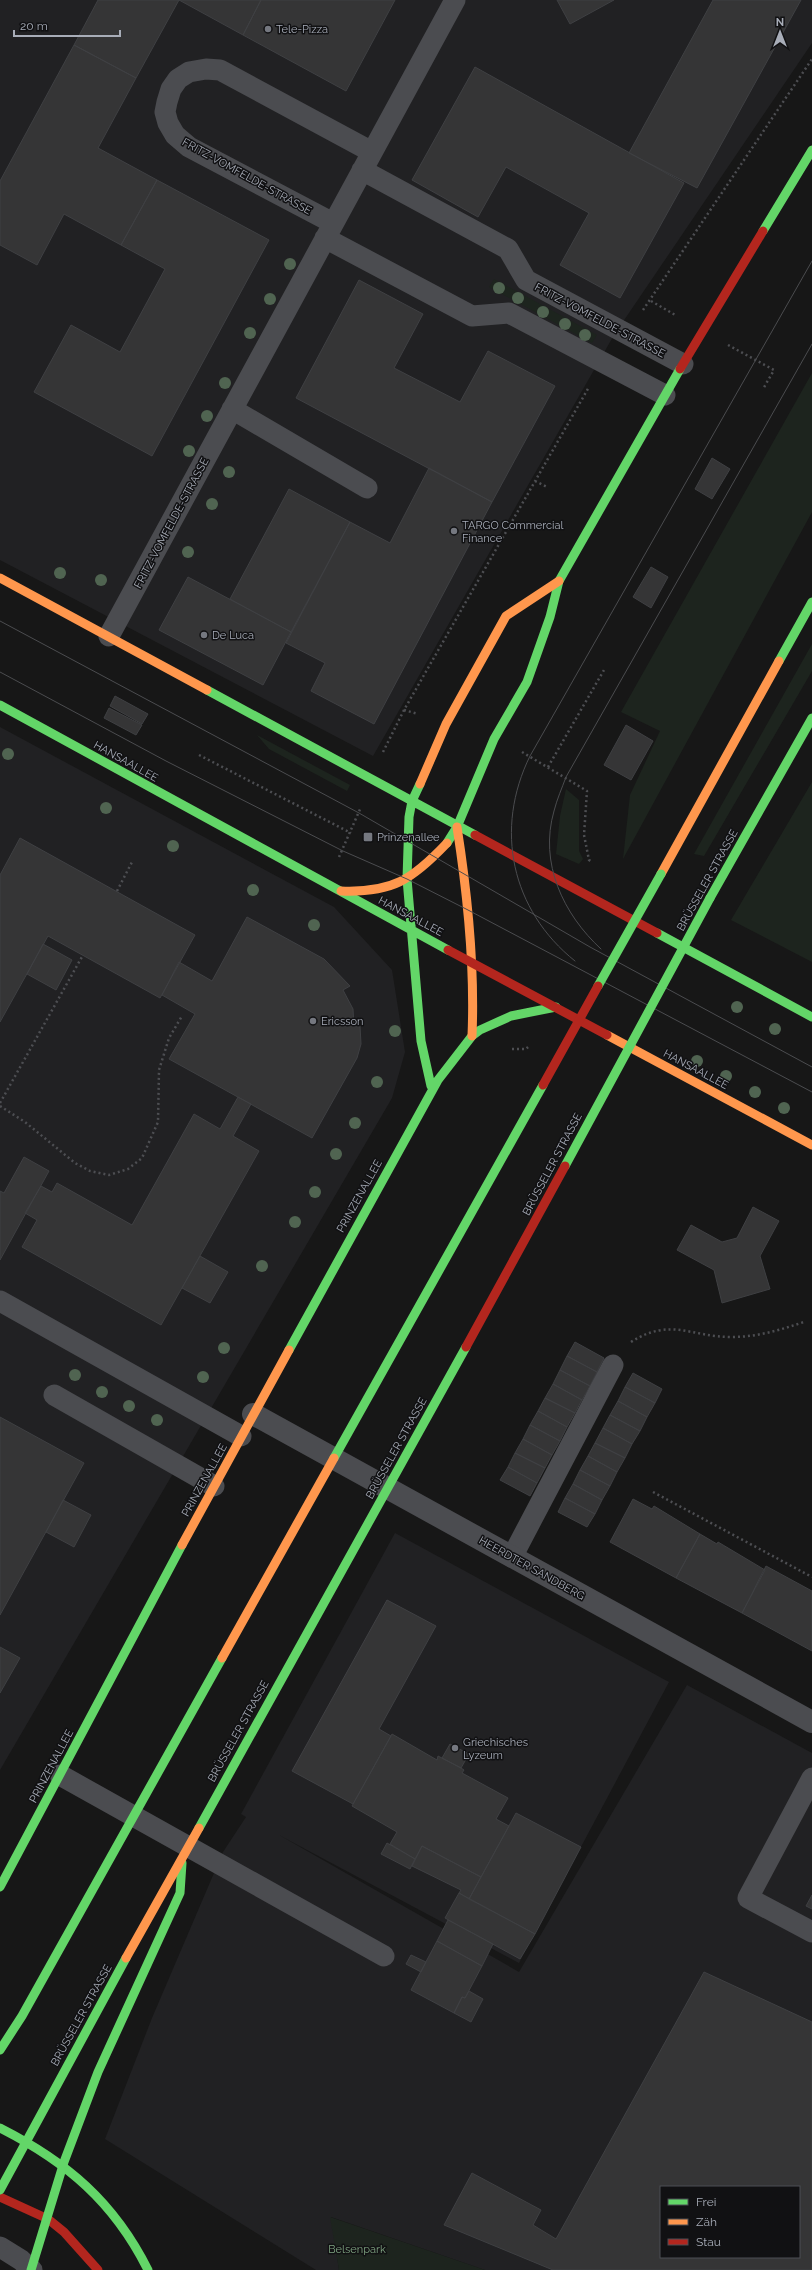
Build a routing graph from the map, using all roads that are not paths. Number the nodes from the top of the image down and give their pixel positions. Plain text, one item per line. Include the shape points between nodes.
1 (455, 0) edge
2 (812, 150) edge
3 (372, 152) junction
4 (362, 170) junction
5 (329, 231) junction
6 (683, 364) junction
7 (665, 395) junction
8 (232, 409) junction
9 (367, 488) dead end
10 (0, 578) edge
11 (559, 581) junction
12 (812, 602) edge
13 (109, 636) junction
14 (0, 705) edge
15 (812, 718) edge
16 (412, 801) junction
17 (457, 827) junction
18 (407, 879) junction
19 (338, 891) junction
20 (412, 930) junction
21 (473, 962) junction
22 (556, 1007) junction
23 (812, 1017) edge
24 (472, 1036) junction
25 (431, 1086) junction
26 (812, 1146) edge
27 (0, 1301) edge
28 (613, 1365) road end
29 (54, 1395) dead end
30 (253, 1414) junction
31 (241, 1436) junction
32 (214, 1486) junction
33 (512, 1557) junction
34 (812, 1722) edge
35 (60, 1775) junction
36 (812, 1778) edge
37 (806, 1802) edge
38 (182, 1858) junction
39 (0, 1887) edge
40 (812, 1932) edge
41 (384, 1956) dead end
42 (0, 2050) edge
43 (0, 2122) edge
44 (3, 2129) edge
45 (0, 2190) edge
46 (0, 2197) edge
47 (0, 2247) edge
48 (32, 2270) edge
49 (98, 2270) edge
50 (148, 2270) edge

1 - 3 lane, FRITZ-VOMFELDE-STRASSE
2 - 6 main road
3 - 4 lane, FRITZ-VOMFELDE-STRASSE
3 - 5 lane, FRITZ-VOMFELDE-STRASSE via 220,70 189,72 178,79 171,89 165,112 175,135 189,147
4 - 5 lane, FRITZ-VOMFELDE-STRASSE
4 - 6 lane, FRITZ-VOMFELDE-STRASSE via 508,248 526,280
5 - 7 lane, FRITZ-VOMFELDE-STRASSE via 472,316 509,313
5 - 8 lane, FRITZ-VOMFELDE-STRASSE
6 - 7 main road
7 - 11 main road
8 - 9 lane
8 - 13 lane, FRITZ-VOMFELDE-STRASSE
10 - 13 main road
11 - 16 main road via 506,616 446,724
11 - 17 main road via 550,618 527,682 494,739
12 - 42 main road, bridge via 22,2016
13 - 16 main road
14 - 19 main road, HANSAALLEE
15 - 38 main road, BRÜSSELER STRASSE, bridge via 710,898 459,1361
16 - 17 main road
16 - 18 main road via 408,830
17 - 18 main road via 446,844
17 - 21 main road via 465,876
17 - 23 main road
18 - 19 main road via 368,892
18 - 20 main road
19 - 20 main road, HANSAALLEE
20 - 21 main road, HANSAALLEE
20 - 25 main road via 421,1041
21 - 22 main road, HANSAALLEE
21 - 24 main road
22 - 24 main road, PRINZENALLEE via 501,1019
22 - 26 main road, HANSAALLEE
24 - 25 main road, PRINZENALLEE
25 - 30 main road, PRINZENALLEE
27 - 31 lane
28 - 33 lane
29 - 32 lane
30 - 31 main road, PRINZENALLEE
30 - 33 street, HEERDTER SANDBERG
31 - 32 main road, PRINZENALLEE
32 - 35 main road, PRINZENALLEE
33 - 34 street, HEERDTER SANDBERG
35 - 39 main road, PRINZENALLEE
35 - 41 lane
36 - 37 lane
37 - 40 lane via 748,1898
38 - 45 main road, BRÜSSELER STRASSE, bridge
38 - 48 main road, bridge via 180,1893 98,2072 64,2162
43 - 44 main road
44 - 50 main road via 51,2156 104,2200 139,2248
46 - 49 main road via 48,2219 64,2232
47 - 48 lane

